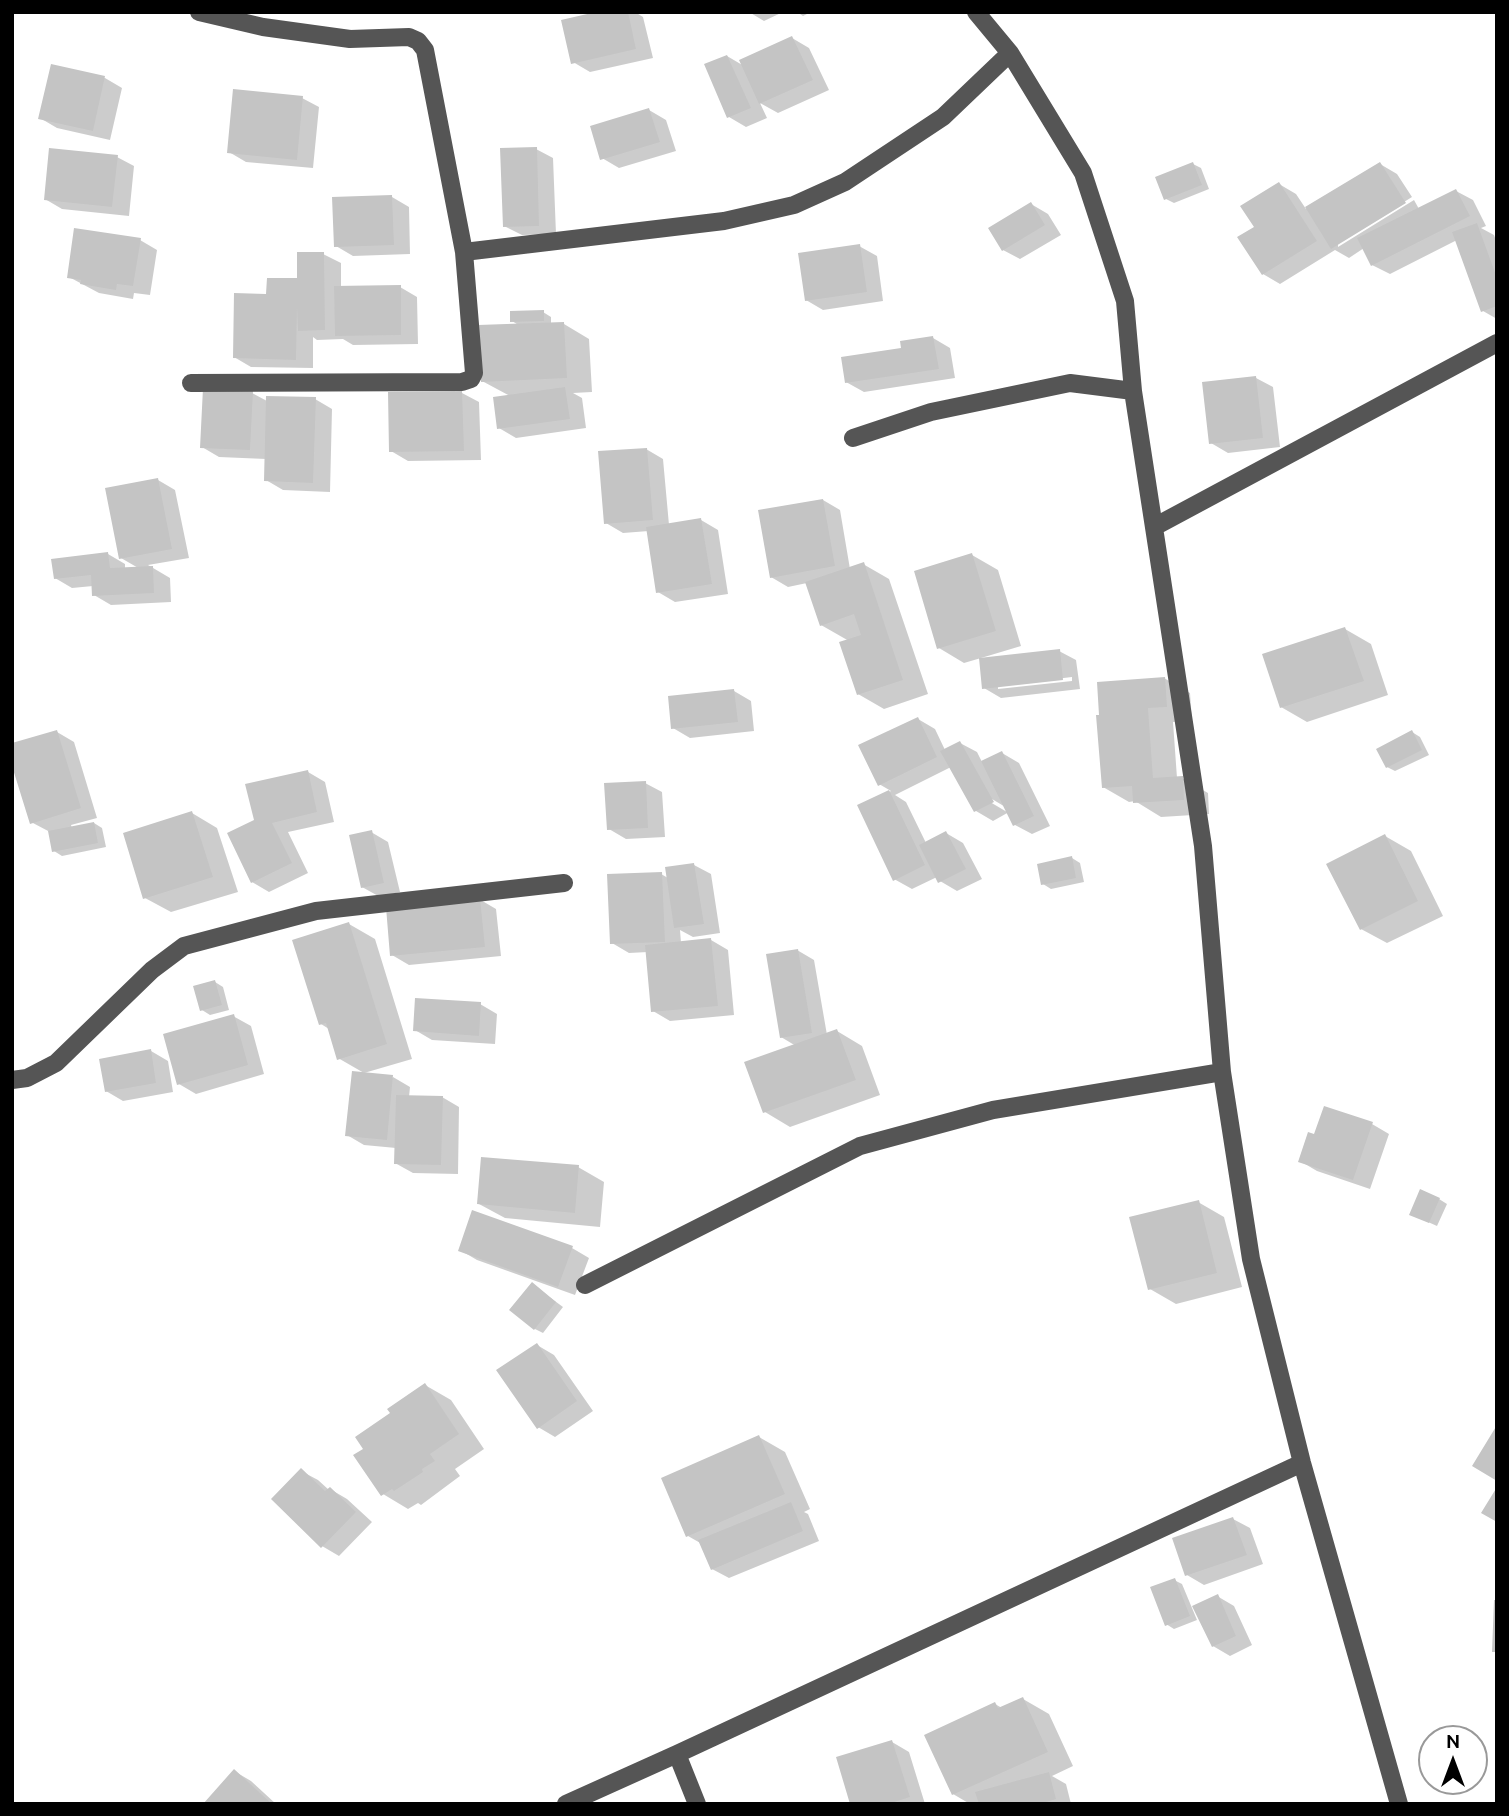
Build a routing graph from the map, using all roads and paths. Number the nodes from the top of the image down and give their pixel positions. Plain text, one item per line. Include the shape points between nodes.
1 (199, 12) edge
2 (976, 12) edge
3 (1010, 53) junction
4 (464, 252) junction
5 (1497, 343) edge
6 (191, 383) dead end
7 (1133, 391) junction
8 (853, 438) dead end
9 (1154, 527) junction
10 (564, 883) dead end
11 (1222, 1072) junction
12 (12, 1080) edge
13 (585, 1285) dead end
14 (1302, 1463) junction
15 (677, 1754) junction
16 (566, 1804) edge
17 (697, 1804) edge
18 (1399, 1804) edge

1 - 4 street via 350,40 409,37 418,41 425,50
2 - 3 street
3 - 4 street via 943,117 845,182 794,205 724,221
3 - 7 street via 1083,173 1125,301
4 - 6 street via 471,379
5 - 9 street
7 - 8 street via 1070,383 931,412
7 - 9 street
9 - 11 street via 1203,846
10 - 12 street via 316,911 184,946 152,970 57,1063
11 - 13 street via 992,1110 860,1146
11 - 14 street via 1251,1259
14 - 15 street
14 - 18 street
15 - 16 street
15 - 17 street

